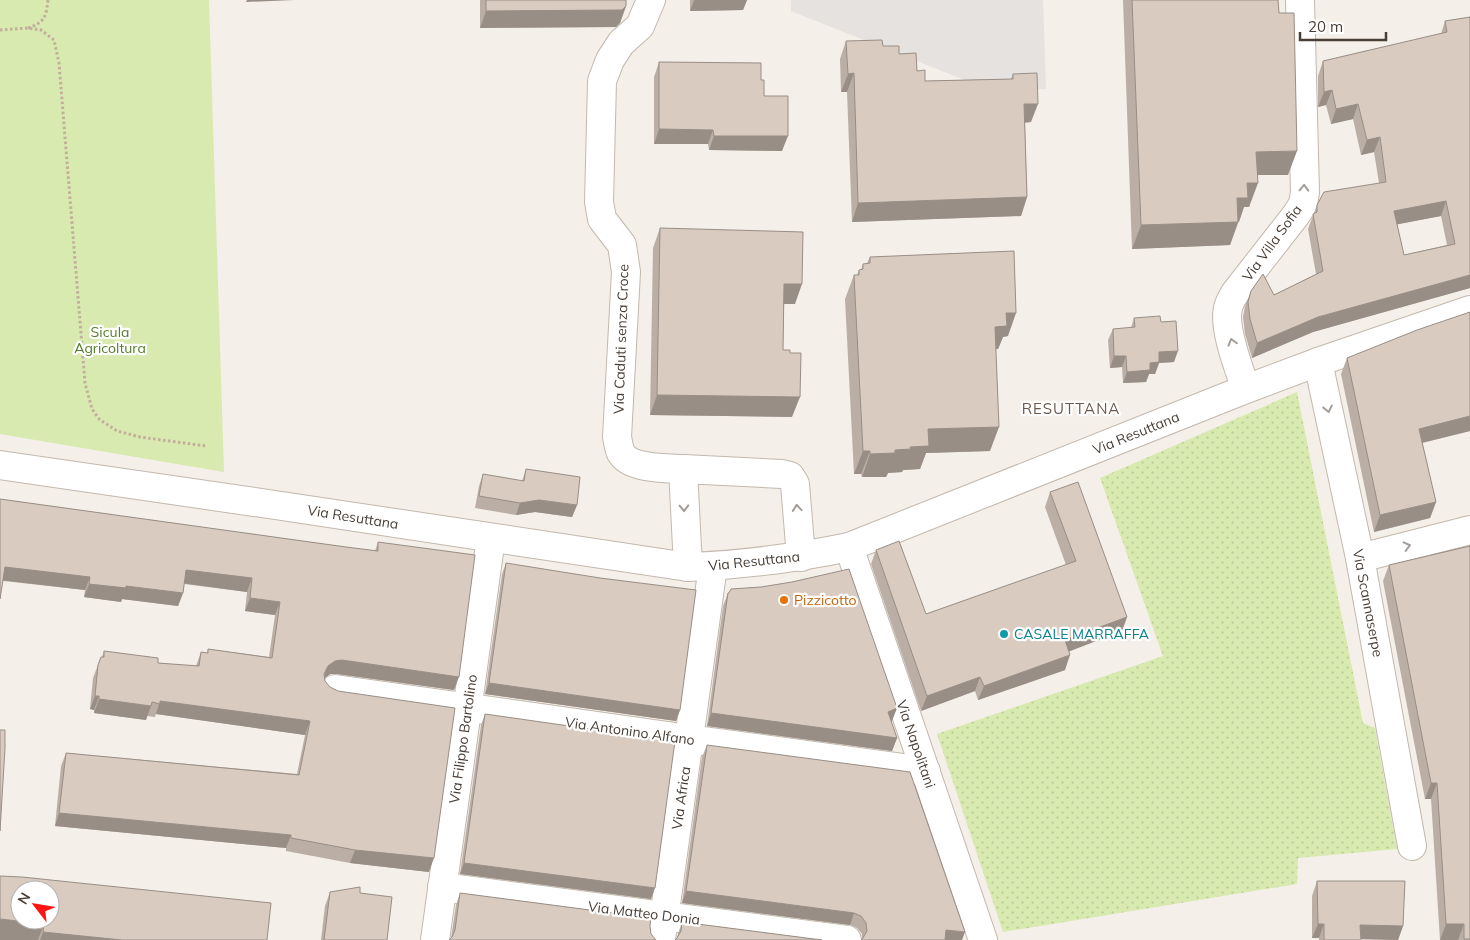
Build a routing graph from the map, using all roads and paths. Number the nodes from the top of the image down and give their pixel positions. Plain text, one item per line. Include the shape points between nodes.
1 (48, 0) edge
2 (651, 0) edge
3 (1300, 0) edge
4 (28, 28) junction
5 (0, 30) edge
6 (1470, 310) edge
7 (1318, 362) junction
8 (1246, 389) junction
9 (206, 446) dead end
10 (0, 466) edge
11 (683, 469) junction
12 (1470, 530) edge
13 (491, 538) junction
14 (849, 547) junction
15 (801, 557) junction
16 (1360, 558) junction
17 (701, 567) junction
18 (335, 689) edge
19 (467, 708) junction
20 (689, 739) junction
21 (926, 771) junction
22 (1412, 846) dead end
23 (442, 887) junction
24 (663, 928) edge
25 (434, 940) edge
26 (847, 940) edge
27 (983, 940) edge

1 - 4 path via 46,15 39,24
2 - 11 street, Via Caduti senza Croce via 640,26 621,43 602,81 599,202 602,219 622,245 626,272 617,437 620,452 627,460 639,464
8 -> 3 street, Via Villa Sofia via 1228,330 1228,306 1296,216 1305,192
4 - 5 path
4 - 9 path via 41,30 54,40 59,63 85,383 92,410 117,431
6 - 7 street, Via Resuttana
7 - 8 street, Via Resuttana
7 -> 16 street, Via Scannaserpe
8 - 14 street, Via Resuttana
10 - 13 street, Via Resuttana
15 -> 11 street via 795,484 790,476
11 -> 17 street, Via Africa
16 -> 12 street
13 - 17 street, Via Resuttana
13 - 19 street, Via Filippo Bartolino
14 - 15 street, Via Resuttana
14 - 21 street, Via Napolitani
15 - 17 street, Via Resuttana
16 - 22 street, Via Scannaserpe
17 - 20 street, Via Africa
18 - 19 street, Via Antonino Alfano
19 - 20 street, Via Antonino Alfano
19 - 23 street, Via Filippo Bartolino
20 - 21 street, Via Antonino Alfano
20 - 24 street, Via Africa
21 - 27 street, Via Napolitani
23 - 24 street, Via Matteo Donia
23 - 25 street, Via Filippo Bartolino
24 - 26 street, Via Matteo Donia

